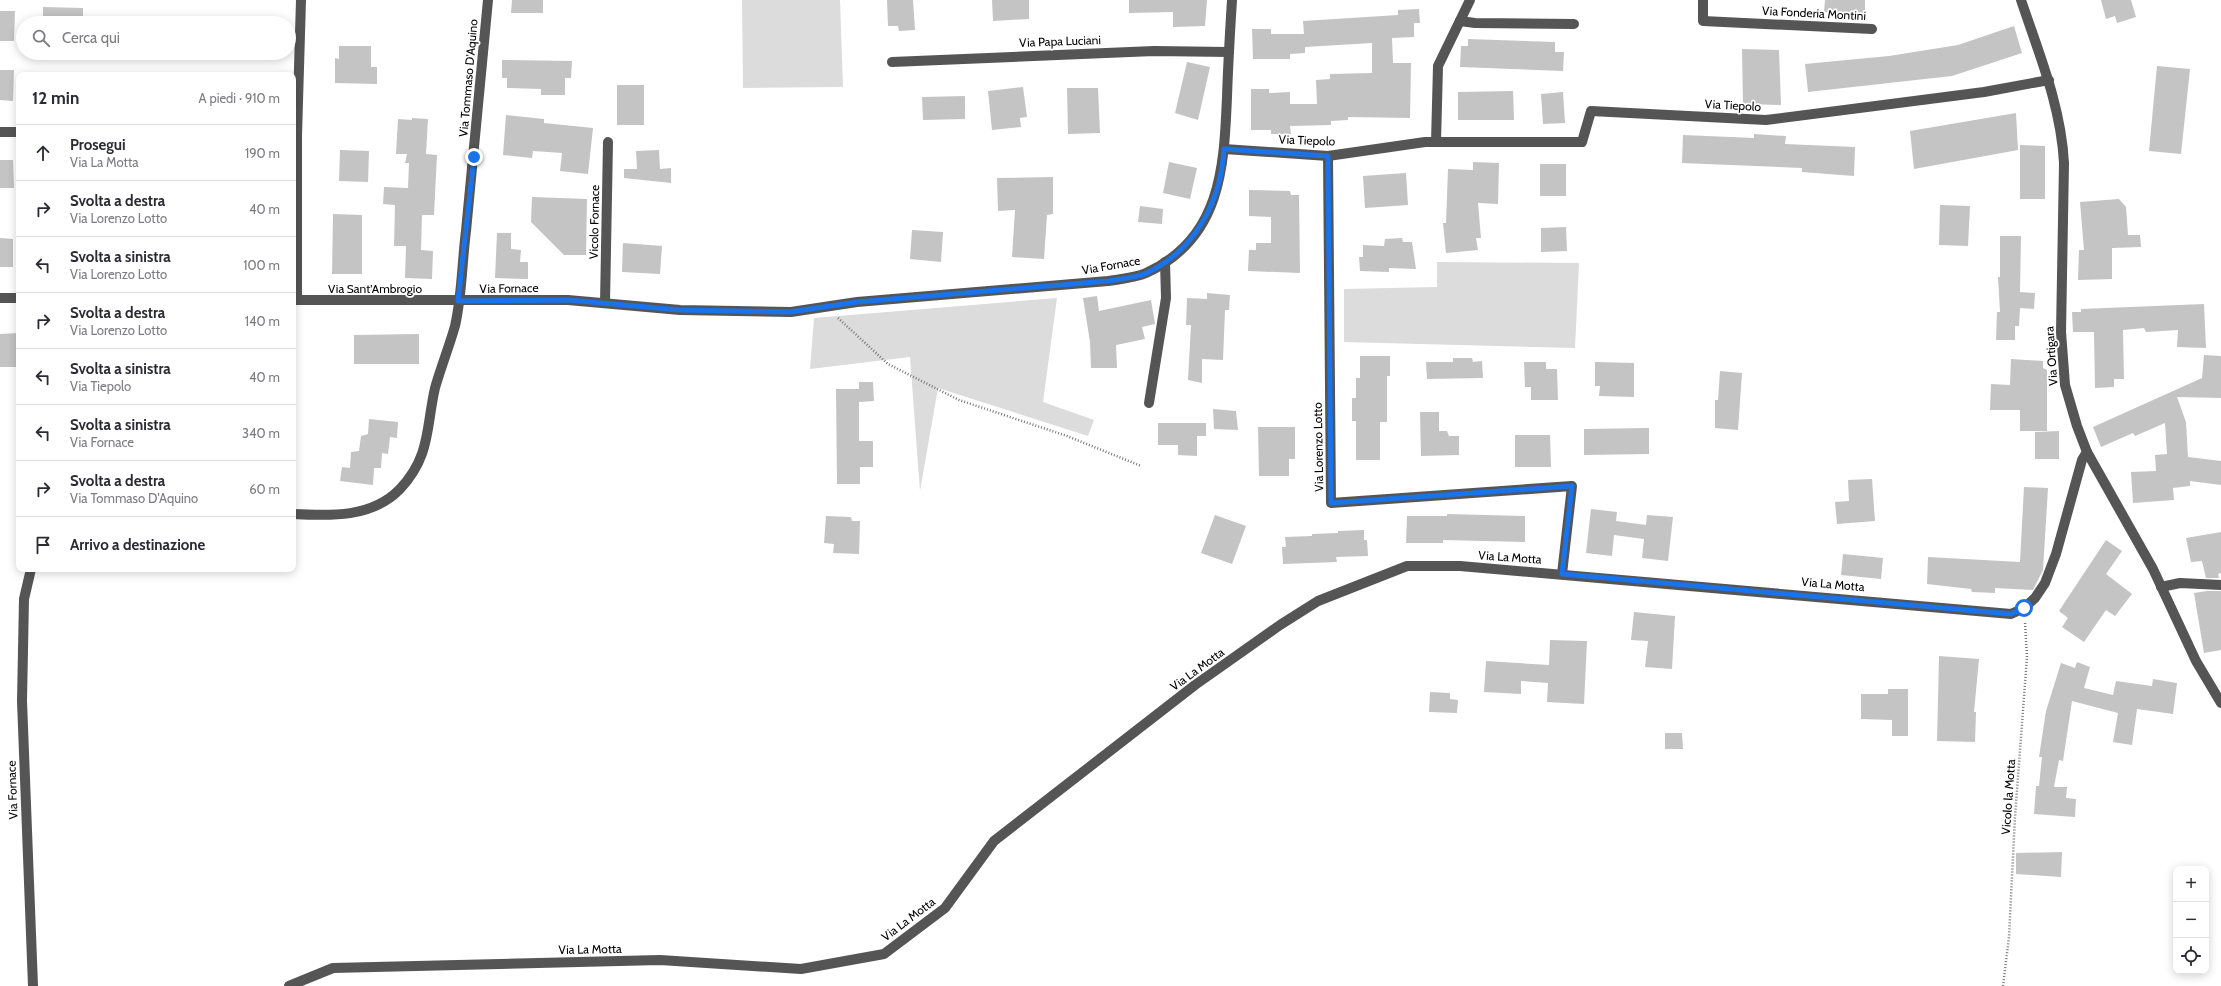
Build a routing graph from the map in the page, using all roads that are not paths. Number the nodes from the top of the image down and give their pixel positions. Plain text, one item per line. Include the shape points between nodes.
1 (301, 0) edge
2 (488, 0) edge
3 (1232, 0) edge
4 (1470, 0) edge
5 (1703, 0) edge
6 (2021, 0) edge
7 (1460, 21) junction
8 (1574, 24) dead end
9 (1872, 29) dead end
10 (1229, 52) junction
11 (892, 62) dead end
12 (2049, 80) junction
13 (296, 112) edge
14 (0, 132) edge
15 (16, 132) edge
16 (608, 142) dead end
17 (1436, 142) junction
18 (1224, 149) junction
19 (1328, 156) junction
20 (1165, 262) junction
21 (0, 298) edge
22 (16, 298) edge
23 (296, 300) edge
24 (458, 301) junction
25 (605, 303) junction
26 (1149, 403) dead end
27 (2087, 452) junction
28 (296, 514) edge
29 (30, 572) edge
30 (1562, 574) junction
31 (2221, 585) edge
32 (2162, 587) junction
33 (2221, 703) edge
34 (32, 986) edge
35 (289, 986) edge

1 - 13 street
2 - 24 street, Via Tommaso D'Aquino
3 - 10 street, Via Fornace
4 - 7 street
5 - 9 street, Via Fonderia Montini via 1703,21
6 - 12 street, Via Ortigara
7 - 8 street
7 - 17 street via 1438,66
10 - 11 street, Via Papa Luciani via 1131,52
10 - 18 street, Via Fornace
12 - 17 street, Via Tiepolo via 1976,93 1766,120 1591,110 1582,142
12 - 27 street, Via Ortigara via 2059,117 2064,163 2061,332 2065,385
14 - 15 street
16 - 25 street, Vicolo Fornace
17 - 19 street, Via Tiepolo
18 - 19 street, Via Tiepolo
18 - 20 street, Via Fornace via 1223,164 1214,198 1199,230 1184,248
19 - 30 street, Via Lorenzo Lotto via 1331,503 1572,486
20 - 25 street, Via Fornace via 1145,274 1108,281 857,302 790,312 680,310
20 - 26 street via 1166,298
21 - 22 street
23 - 24 street, Via Sant'Ambrogio
24 - 25 street, Via Fornace via 568,300
24 - 28 street via 455,326 435,390 429,432 416,467 408,480 384,502 357,513 325,516
27 - 30 street, Via La Motta via 2082,460 2056,554 2045,583 2035,598 2024,608 2011,614
27 - 32 street, Via Ortigara
29 - 34 street, Via Fornace via 24,599 22,700
30 - 35 street, Via La Motta via 1460,566 1407,566 1318,601 1195,685 994,841 945,908 884,954 801,969 660,960 333,968
31 - 32 street via 2180,583
32 - 33 street, Via Ortigara via 2196,660

